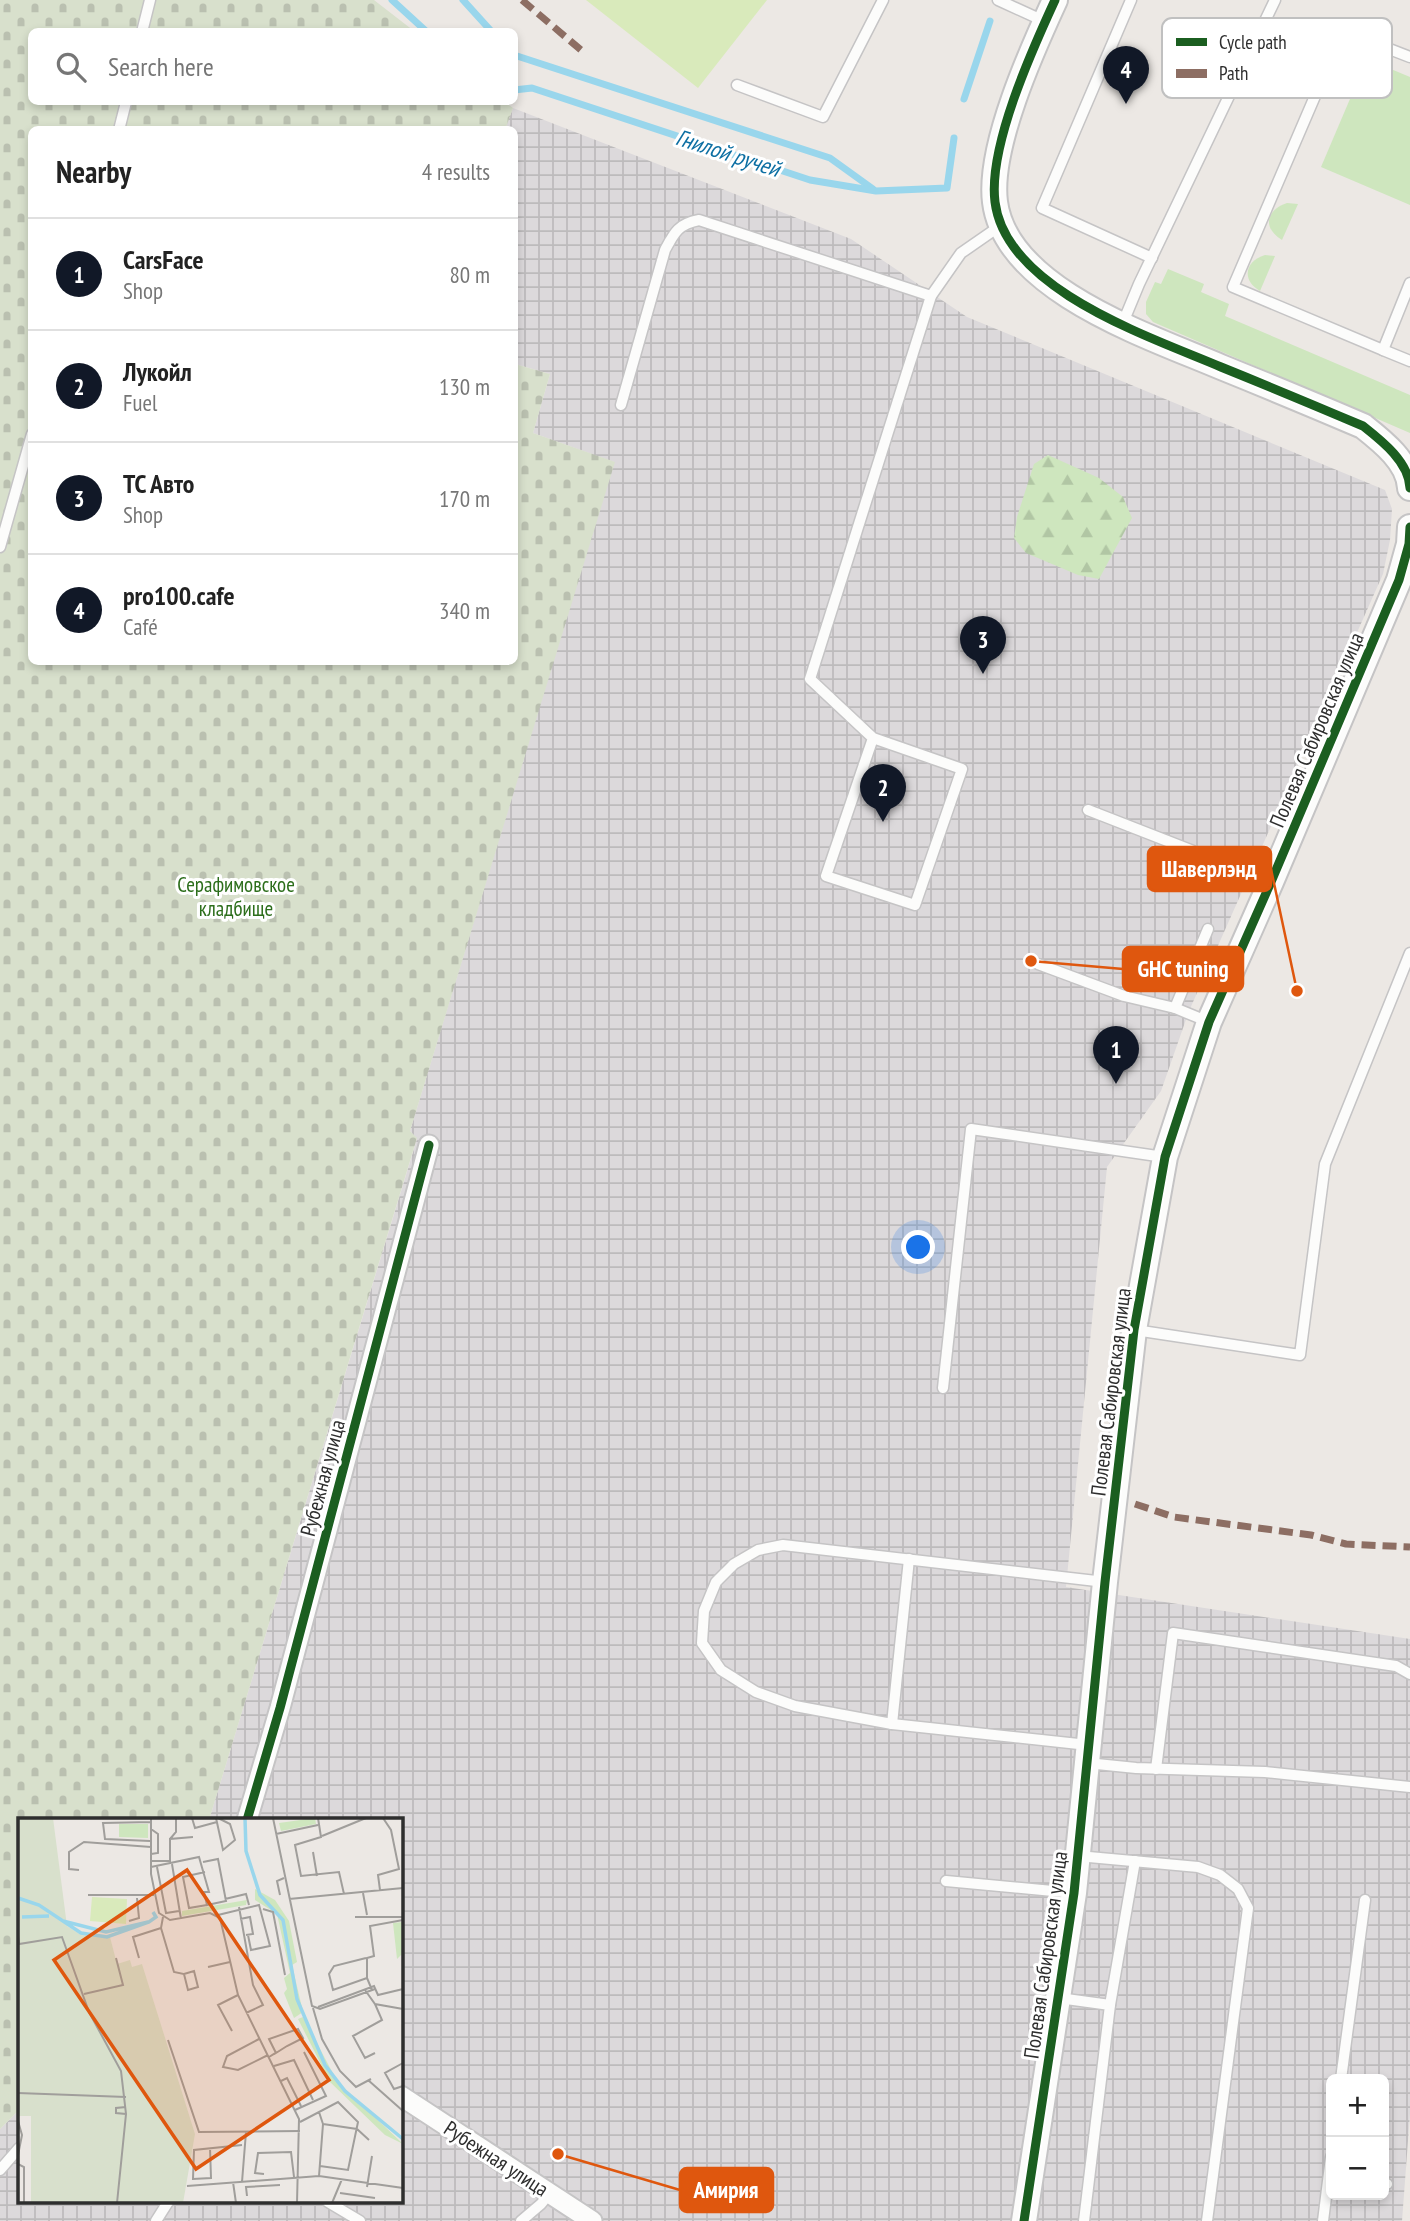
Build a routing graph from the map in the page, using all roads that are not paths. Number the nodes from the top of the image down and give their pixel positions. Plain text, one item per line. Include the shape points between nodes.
1 (150, 0) edge
2 (883, 0) edge
3 (998, 0) edge
4 (1131, 0) edge
5 (1276, 0) edge
6 (1050, 11) edge
7 (1267, 18) edge
8 (143, 28) edge
9 (1392, 50) edge
10 (1410, 57) edge
11 (737, 85) dead end
12 (1229, 98) edge
13 (1314, 98) edge
14 (125, 105) edge
15 (120, 126) edge
16 (1000, 226) junction
17 (1152, 258) junction
18 (1410, 283) edge
19 (931, 296) junction
20 (1122, 325) junction
21 (1383, 350) junction
22 (1410, 361) edge
23 (621, 405) dead end
24 (28, 448) edge
25 (1410, 480) edge
26 (1410, 488) edge
27 (1410, 527) edge
28 (0, 547) edge
29 (873, 738) junction
30 (1088, 810) dead end
31 (1271, 882) junction
32 (1208, 929) dead end
33 (1410, 953) edge
34 (1038, 964) dead end
35 (1175, 1008) junction
36 (1209, 1022) junction
37 (429, 1145) dead end
38 (1165, 1157) junction
39 (1134, 1330) junction
40 (943, 1388) dead end
41 (909, 1559) junction
42 (1105, 1581) junction
43 (1410, 1674) edge
44 (892, 1724) junction
45 (1088, 1754) junction
46 (1156, 1769) junction
47 (1410, 1787) edge
48 (248, 1818) edge
49 (1077, 1856) junction
50 (1135, 1861) junction
51 (946, 1881) dead end
52 (1074, 1893) junction
53 (1365, 1900) dead end
54 (1059, 1997) junction
55 (1110, 2005) junction
56 (1342, 2074) edge
57 (402, 2097) edge
58 (18, 2149) edge
59 (0, 2170) edge
60 (549, 2194) junction
61 (1326, 2200) edge
62 (167, 2204) edge
63 (331, 2204) edge
64 (156, 2221) edge
65 (360, 2221) edge
66 (521, 2221) edge
67 (592, 2221) edge
68 (1024, 2221) edge
69 (1084, 2221) edge
70 (1207, 2221) edge
71 (1323, 2221) edge

1 - 8 lane
2 - 11 lane via 823,117
3 - 6 lane
4 - 17 lane via 1042,208
5 - 7 lane
6 - 16 street via 999,144 995,201
9 - 10 lane
12 - 17 lane
13 - 21 lane via 1233,288
14 - 15 lane
16 - 19 lane via 961,253
16 - 20 street via 1042,276 1072,299
17 - 20 lane
18 - 21 lane
19 - 23 lane via 699,220 685,223 665,250
19 - 29 lane via 810,679
20 - 25 street via 1363,426 1391,449
21 - 22 lane
24 - 28 lane
25 - 26 street
27 - 31 street, Полевая Сабировская улица via 1399,580
29 - 29 lane via 826,876 915,905 962,769
30 - 31 lane
31 - 36 street, Полевая Сабировская улица
32 - 35 lane
33 - 39 lane via 1325,1164 1300,1355
34 - 35 lane via 1124,996
35 - 36 lane
36 - 38 street, Полевая Сабировская улица
37 - 48 street, Рубежная улица
38 - 39 street, Полевая Сабировская улица
38 - 40 lane via 971,1129
39 - 42 street, Полевая Сабировская улица
41 - 42 lane
41 - 44 lane
41 - 44 lane via 783,1545 758,1550 716,1582 704,1611 702,1643 721,1670 756,1692 795,1706
42 - 45 street, Полевая Сабировская улица
43 - 46 lane via 1396,1666 1173,1633
44 - 45 lane
45 - 46 lane
45 - 49 street, Полевая Сабировская улица
46 - 47 lane via 1265,1772
49 - 50 lane
49 - 52 street, Полевая Сабировская улица
50 - 55 lane
50 - 70 lane via 1198,1867 1220,1875 1238,1889 1248,1908
51 - 52 lane
52 - 54 street, Полевая Сабировская улица
53 - 56 lane
54 - 55 lane
54 - 68 street, Полевая Сабировская улица
55 - 69 lane
57 - 60 street, Рубежная улица
58 - 59 lane
60 - 66 lane
60 - 67 street, Рубежная улица
61 - 71 lane
62 - 64 lane
63 - 65 lane

